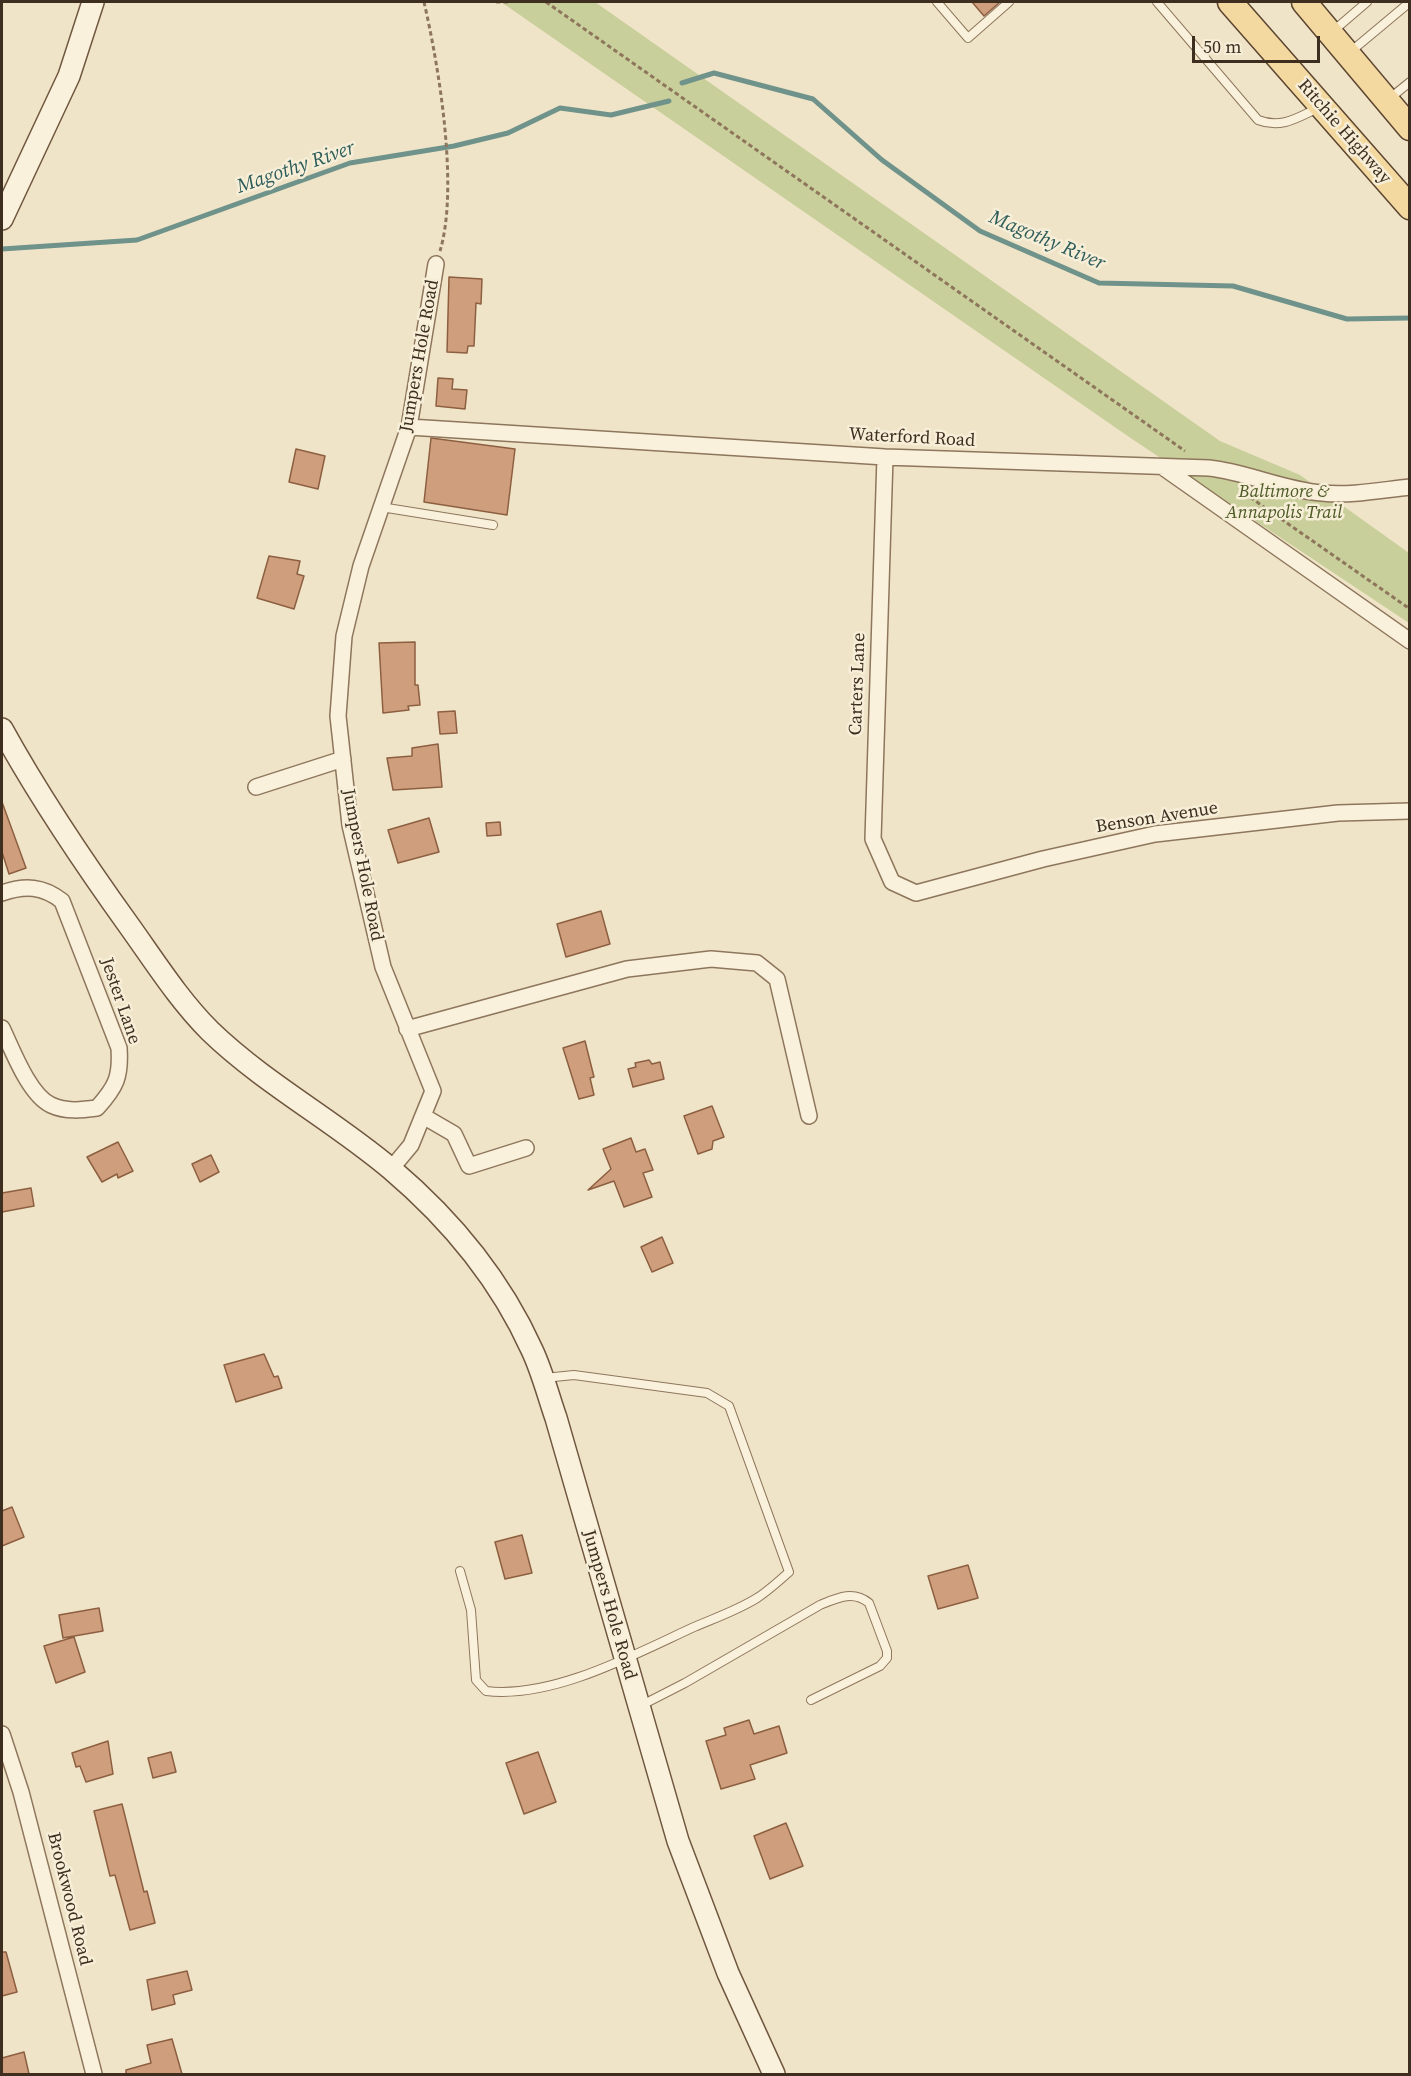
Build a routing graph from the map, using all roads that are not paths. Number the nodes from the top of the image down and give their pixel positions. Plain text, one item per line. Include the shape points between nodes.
1 (93, 2) edge
2 (937, 2) edge
3 (1009, 2) edge
4 (1157, 2) edge
5 (1230, 2) edge
6 (1304, 2) edge
7 (1367, 2) edge
8 (1410, 2) edge
9 (1330, 33) junction
10 (1348, 54) junction
11 (1410, 82) edge
12 (1386, 102) junction
13 (1322, 106) junction
14 (1410, 128) edge
15 (1410, 207) edge
16 (2, 216) edge
17 (436, 264) road end
18 (409, 427) junction
19 (885, 457) junction
20 (1164, 468) junction
21 (1410, 487) edge
22 (381, 507) junction
23 (493, 525) dead end
24 (1410, 641) edge
25 (2, 729) edge
26 (343, 759) junction
27 (256, 787) dead end
28 (1410, 811) edge
29 (916, 892) joint
30 (2, 893) edge
31 (2, 1028) edge
32 (407, 1029) junction
33 (423, 1116) junction
34 (809, 1116) dead end
35 (526, 1149) dead end
36 (391, 1169) junction
37 (542, 1378) junction
38 (459, 1571) dead end
39 (624, 1659) junction
40 (811, 1700) dead end
41 (638, 1707) junction
42 (2, 1734) edge
43 (94, 2074) edge
44 (774, 2074) edge

1 - 16 main road via 69,76
2 - 3 lane via 968,38
4 - 13 lane via 1258,120 1270,125 1284,124
5 - 13 main road, Ritchie Highway
6 - 9 main road
7 - 9 lane
8 - 10 lane
9 - 10 main road
10 - 12 main road
11 - 12 lane
12 - 14 main road
13 - 15 main road, Ritchie Highway
17 - 18 street, Jumpers Hole Road
18 - 19 street, Waterford Road
18 - 22 street, Jumpers Hole Road
19 - 20 street, Waterford Road
19 - 29 street, Carters Lane via 873,839 892,882
20 - 21 street, Waterford Road via 1235,471 1294,489 1323,493
20 - 24 street
22 - 23 lane
22 - 26 street, Jumpers Hole Road via 344,636 338,716
25 - 36 main road, Jumpers Hole Road via 28,777 89,870 181,999 247,1063
26 - 27 street
26 - 32 street, Jumpers Hole Road via 350,825 383,967
28 - 29 street, Benson Avenue via 1338,813 1155,834
30 - 31 street, Jester Lane via 33,887 49,891 63,901 119,1048 120,1071 113,1091 97,1108 72,1111 50,1105 32,1087
32 - 33 street, Jumpers Hole Road via 433,1091
32 - 34 street via 627,969 711,959 758,963 777,979
33 - 35 street via 454,1134 469,1166
33 - 36 street, Jumpers Hole Road via 411,1145
36 - 37 main road, Jumpers Hole Road via 491,1274 514,1313
37 - 39 main road, Jumpers Hole Road
37 - 39 lane via 574,1375 707,1393 729,1406 789,1572 757,1598
38 - 39 lane via 471,1610 476,1680 486,1691 519,1691 567,1680
39 - 41 main road, Jumpers Hole Road
40 - 41 lane via 880,1666 887,1658 872,1612 862,1598 846,1596 820,1605
41 - 44 main road, Jumpers Hole Road via 678,1840 724,1963
42 - 43 street, Brookwood Road via 21,1792

